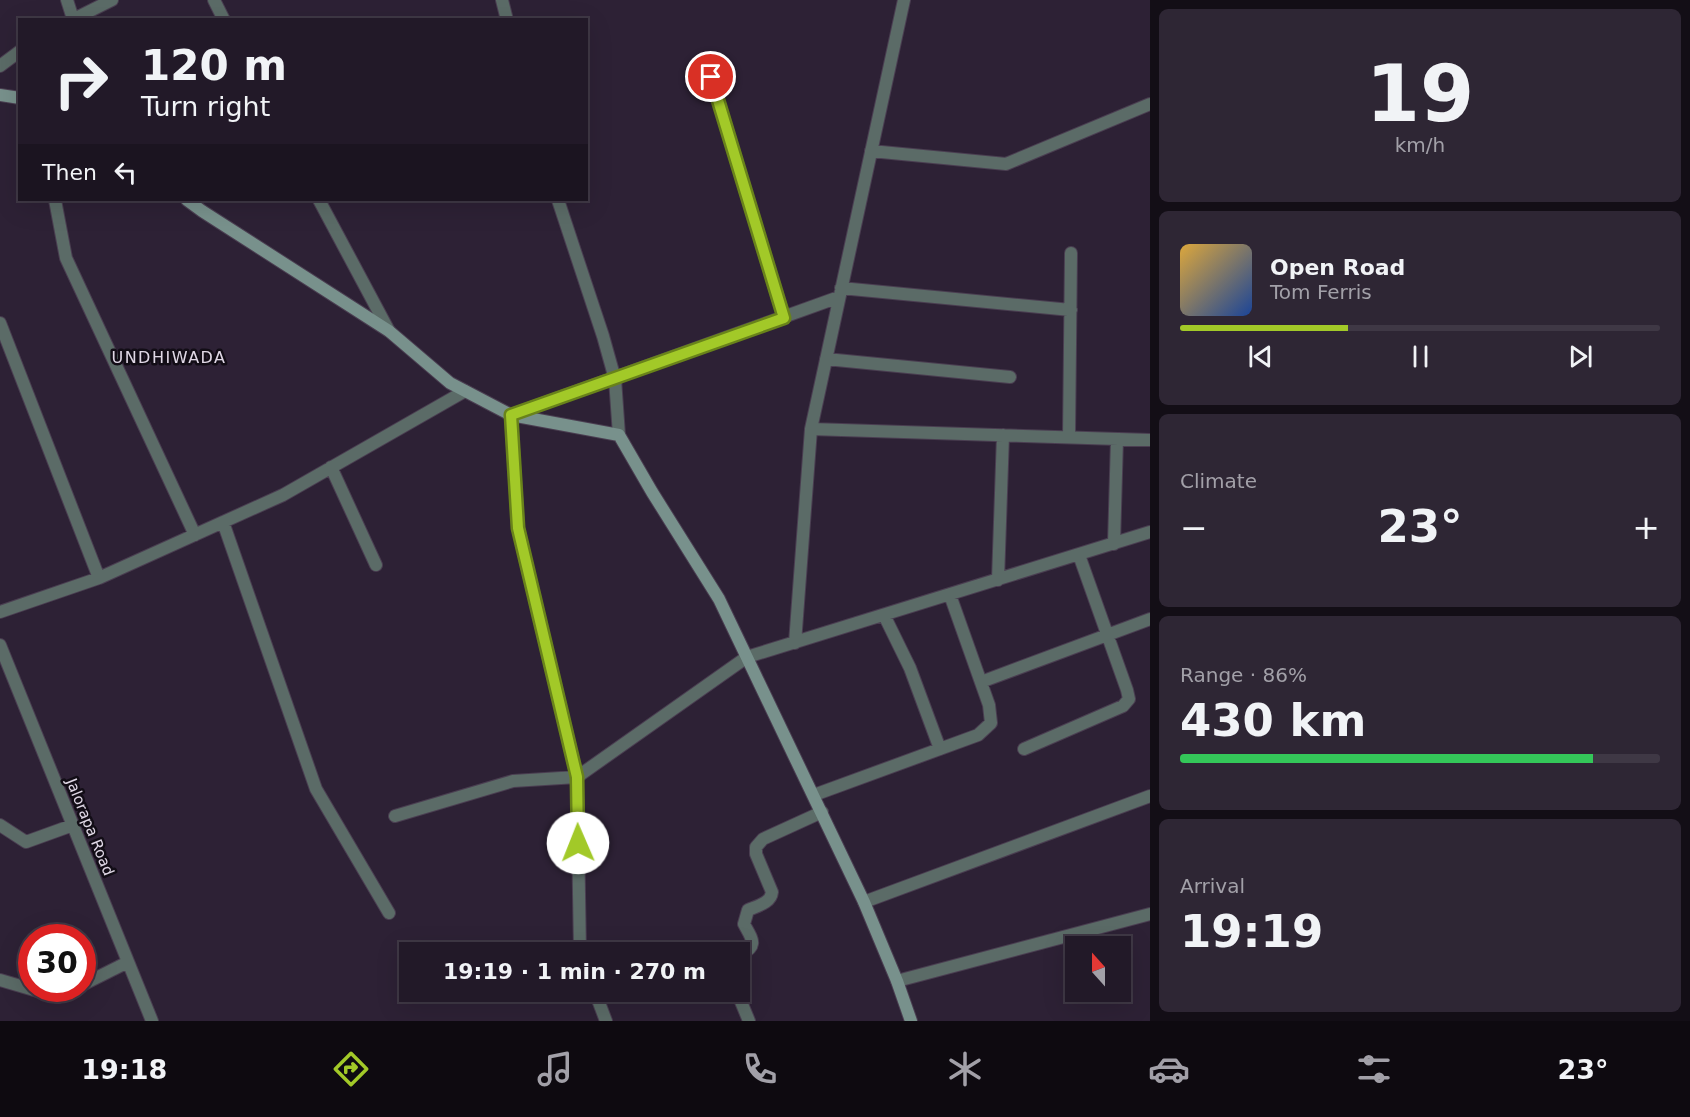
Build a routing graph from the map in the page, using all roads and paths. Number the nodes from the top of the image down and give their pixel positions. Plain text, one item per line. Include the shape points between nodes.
1 (67, 0) edge
2 (112, 0) edge
3 (214, 0) edge
4 (502, 0) edge
5 (904, 0) edge
6 (73, 18) edge
7 (75, 18) edge
8 (223, 18) edge
9 (506, 18) edge
10 (18, 52) edge
11 (0, 66) edge
12 (711, 77) dead end
13 (0, 95) edge
14 (18, 98) edge
15 (1150, 104) edge
16 (871, 151) junction
17 (55, 201) edge
18 (188, 201) edge
19 (320, 201) edge
20 (558, 201) edge
21 (1071, 253) dead end
22 (840, 293) junction
23 (1071, 310) junction
24 (784, 318) junction
25 (0, 323) edge
26 (389, 331) junction
27 (826, 359) junction
28 (1010, 377) dead end
29 (615, 379) junction
30 (465, 391) junction
31 (511, 415) junction
32 (811, 429) junction
33 (619, 435) junction
34 (1003, 435) junction
35 (1069, 437) junction
36 (1117, 439) junction
37 (1150, 440) edge
38 (331, 467) junction
39 (223, 522) junction
40 (1150, 532) edge
41 (195, 535) junction
42 (1114, 544) junction
43 (1079, 555) junction
44 (376, 565) dead end
45 (99, 579) junction
46 (998, 580) junction
47 (950, 595) junction
48 (0, 612) edge
49 (884, 615) junction
50 (1150, 620) edge
51 (1108, 635) junction
52 (795, 643) junction
53 (1, 649) edge
54 (747, 657) junction
55 (981, 682) junction
56 (940, 749) junction
57 (1024, 749) dead end
58 (577, 777) junction
59 (814, 795) junction
60 (1150, 796) edge
61 (822, 812) junction
62 (395, 816) dead end
63 (0, 825) edge
64 (73, 825) junction
65 (864, 902) junction
66 (388, 913) dead end
67 (1150, 914) edge
68 (580, 942) edge
69 (750, 949) edge
70 (128, 962) junction
71 (96, 978) edge
72 (0, 980) edge
73 (897, 981) junction
74 (18, 985) edge
75 (599, 1002) edge
76 (741, 1002) edge
77 (152, 1021) edge
78 (606, 1021) edge
79 (749, 1021) edge
80 (911, 1021) edge

1 - 6 street
2 - 7 street
3 - 8 street
4 - 9 street
5 - 16 street
10 - 11 street
12 - 24 street
13 - 14 street
15 - 16 street via 1006,164
16 - 22 street
17 - 41 street via 66,258
18 - 26 street
19 - 26 street
20 - 29 street
21 - 23 street
22 - 23 street
22 - 24 street
22 - 27 street
23 - 35 street
24 - 29 street
25 - 45 street
26 - 30 street via 450,383
27 - 28 street
27 - 32 street
29 - 31 street
29 - 33 street
30 - 31 street
30 - 38 street
31 - 33 street
31 - 58 street via 518,528
32 - 34 street
32 - 52 street
33 - 54 street via 719,599
34 - 35 street
34 - 46 street
35 - 36 street
36 - 37 street
36 - 42 street
38 - 39 street via 283,495
38 - 44 street
39 - 41 street
39 - 66 street via 316,789
40 - 42 street
41 - 45 street
42 - 43 street
43 - 46 street
43 - 51 street
45 - 48 street
46 - 47 street
47 - 49 street
47 - 55 street
49 - 52 street
49 - 56 street via 910,668
50 - 51 street
51 - 55 street
51 - 57 street via 1129,699 1123,706
52 - 54 street
53 - 64 street, Jalorapa Road
54 - 58 street
54 - 59 street
55 - 56 street via 991,723 978,735
56 - 59 street
58 - 62 street via 513,781
58 - 68 street
59 - 61 street
60 - 65 street
61 - 65 street
61 - 69 street via 763,839 756,847 772,897 748,910 744,924 752,939
63 - 64 street via 26,842
64 - 70 street, Jalorapa Road
65 - 73 street
67 - 73 street
70 - 71 street
70 - 77 street, Jalorapa Road
72 - 74 street
73 - 80 street
75 - 78 street
76 - 79 street

